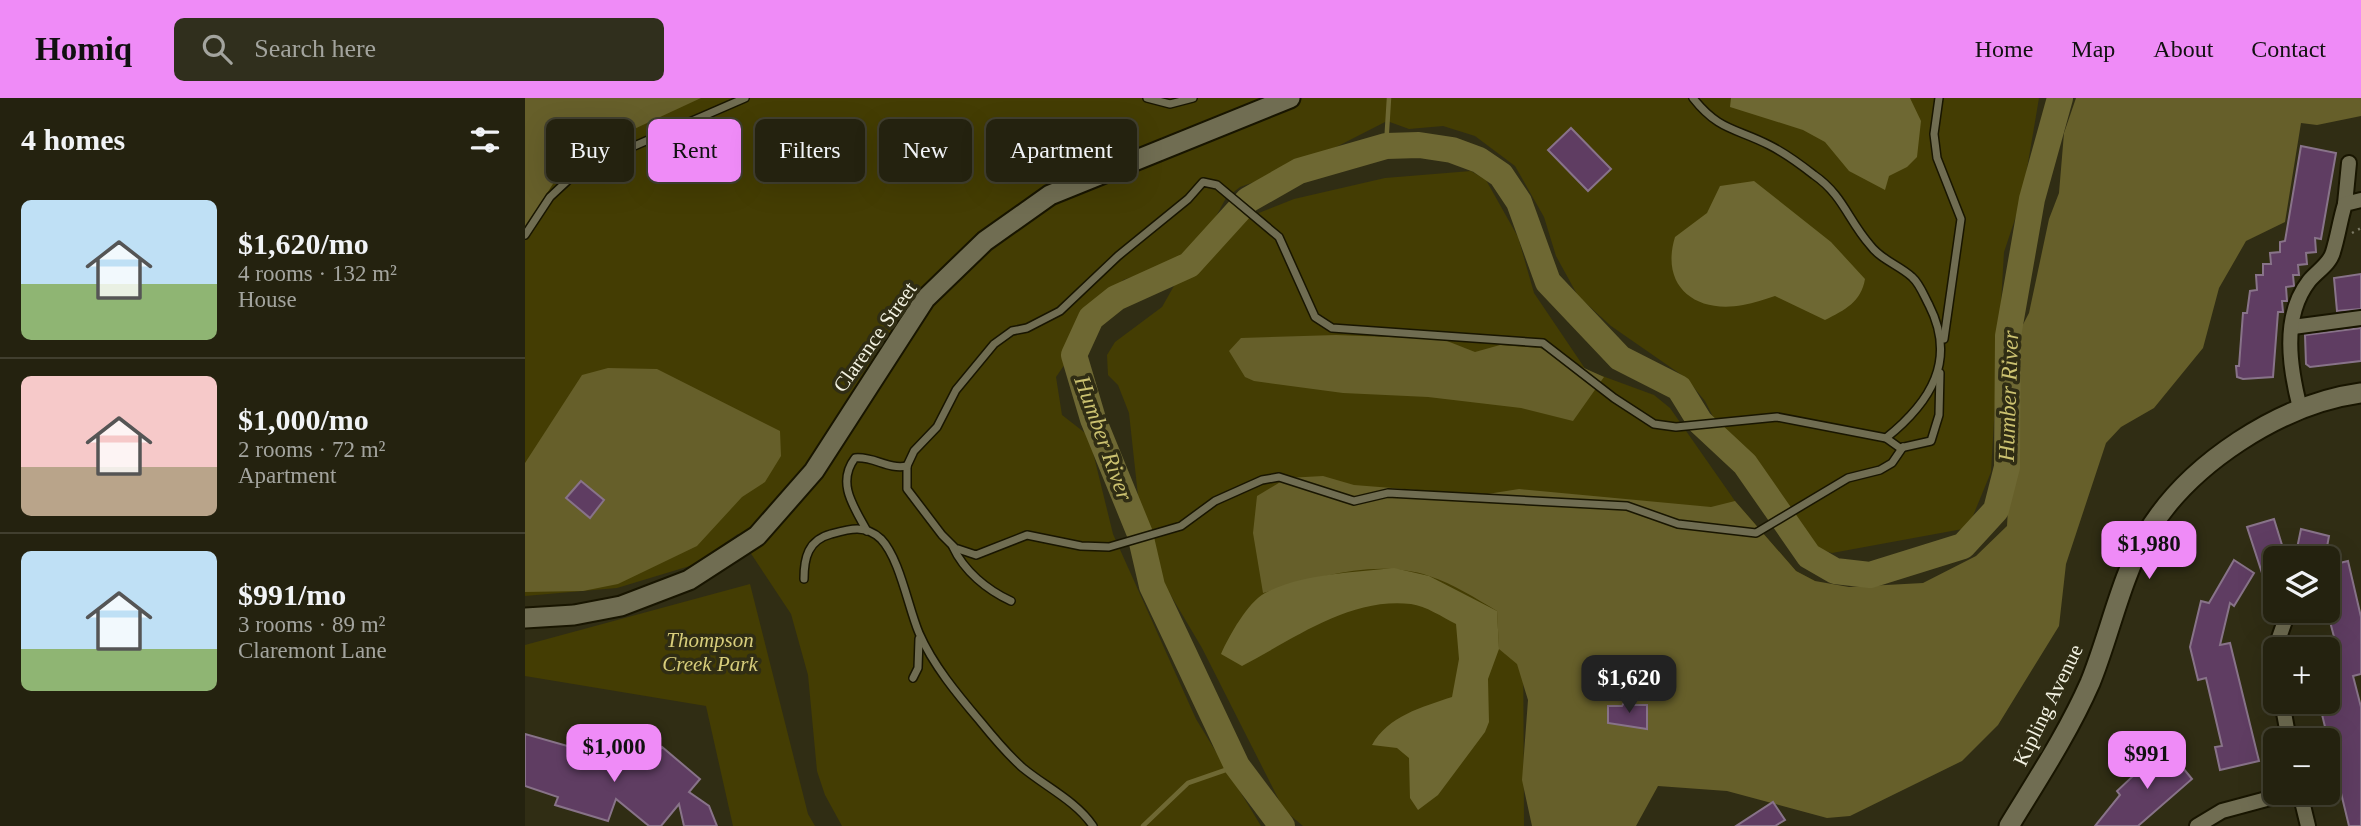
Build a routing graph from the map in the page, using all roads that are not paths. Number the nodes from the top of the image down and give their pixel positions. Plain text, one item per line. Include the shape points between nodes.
1 (745, 98) edge
2 (1147, 98) edge
3 (1193, 98) edge
4 (1290, 98) edge
5 (1693, 98) edge
6 (1938, 98) edge
7 (2349, 163) dead end
8 (2361, 200) edge
9 (2345, 204) junction
10 (525, 235) edge
11 (2361, 317) edge
12 (2293, 327) junction
13 (1943, 347) junction
14 (1941, 365) junction
15 (2361, 393) edge
16 (2300, 408) junction
17 (1886, 438) junction
18 (1903, 447) junction
19 (907, 466) junction
20 (867, 531) junction
21 (951, 544) junction
22 (804, 579) dead end
23 (1011, 601) dead end
24 (525, 618) edge
25 (916, 624) junction
26 (913, 678) dead end
27 (2263, 800) edge
28 (2303, 805) edge
29 (1093, 826) edge
30 (2009, 826) edge
31 (2197, 826) edge
32 (2308, 826) edge

1 - 10 lane via 579,170 550,197
2 - 3 lane via 1170,104
4 - 24 street, Clarence Street via 1050,195 985,241 925,299 814,471 757,536 689,580 621,606
5 - 13 lane via 1728,130 1767,144 1841,197 1870,246 1913,278 1938,324
6 - 13 lane via 1937,158 1961,219
7 - 9 street
8 - 9 street
9 - 12 street via 2333,254 2307,282
11 - 12 street
12 - 16 street via 2290,367
13 - 14 lane
14 - 17 lane via 1930,389
14 - 18 lane via 1936,430 1931,441
15 - 16 street, Kipling Avenue
16 - 30 street, Kipling Avenue via 2221,454 2184,488 2146,535 2089,685
17 - 18 lane
17 - 19 lane via 1777,417 1654,424 1543,343 1332,328 1315,317 1279,237 1217,185 1203,182 1060,311 1012,331 994,344 965,376 944,417
18 - 21 lane via 1892,463 1848,478 1756,533 1678,524 1627,506 1388,492 1354,501 1279,477 1215,501 1181,526 1109,547 1027,535 976,555
19 - 20 lane via 898,468 869,456 855,458 848,467 847,491
19 - 21 lane via 907,489
20 - 22 lane via 852,527 821,537 804,563
20 - 25 lane via 880,539 891,556
21 - 23 lane via 960,561 993,593
25 - 26 lane via 921,646
25 - 29 lane via 942,673 981,723 1022,768
27 - 31 street via 2222,811
28 - 32 street

